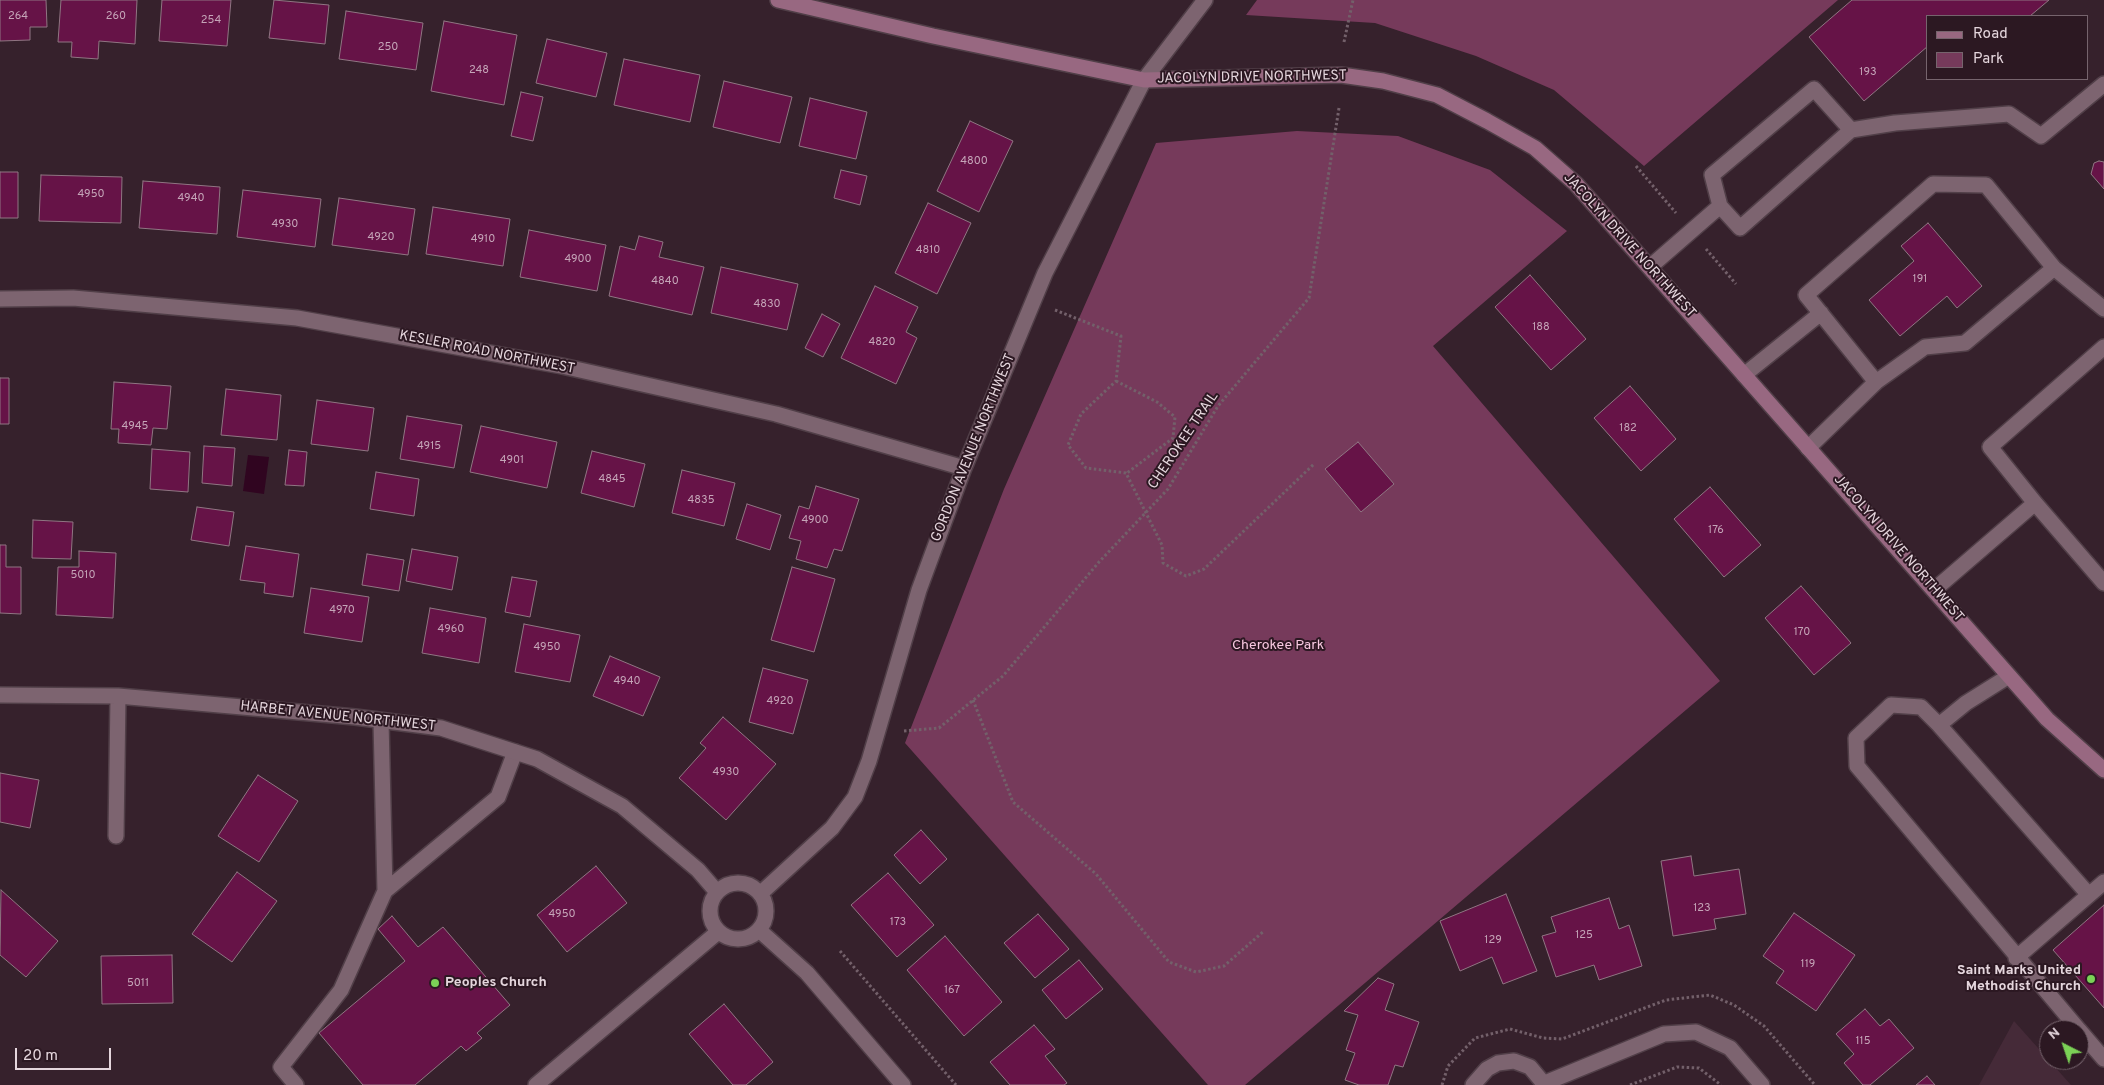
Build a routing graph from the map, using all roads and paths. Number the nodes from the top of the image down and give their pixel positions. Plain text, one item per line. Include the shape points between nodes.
1 (778, 0) edge
2 (1205, 0) edge
3 (1353, 0) edge
4 (1344, 42) dead end
5 (1144, 80) junction
6 (2104, 84) edge
7 (1339, 108) dead end
8 (1851, 130) junction
9 (1720, 206) junction
10 (1651, 266) junction
11 (2054, 268) junction
12 (0, 299) edge
13 (1034, 301) junction
14 (2104, 309) edge
15 (1821, 313) junction
16 (2104, 348) edge
17 (1744, 375) junction
18 (1116, 381) junction
19 (1876, 382) junction
20 (1808, 448) junction
21 (1314, 464) dead end
22 (964, 468) junction
23 (1126, 473) junction
24 (2035, 502) junction
25 (1147, 511) junction
26 (2104, 583) edge
27 (1934, 590) junction
28 (2009, 676) junction
29 (0, 695) edge
30 (118, 696) junction
31 (974, 700) junction
32 (381, 721) junction
33 (1939, 725) junction
34 (878, 728) junction
35 (515, 752) junction
36 (2104, 770) edge
37 (116, 836) dead end
38 (2104, 882) edge
39 (385, 890) junction
40 (717, 892) junction
41 (760, 894) junction
42 (2089, 894) junction
43 (759, 930) junction
44 (1264, 931) dead end
45 (718, 932) junction
46 (840, 951) dead end
47 (2016, 958) junction
48 (2070, 1020) edge
49 (2089, 1042) edge
50 (2104, 1059) edge
51 (1545, 1084) edge
52 (296, 1085) edge
53 (536, 1085) edge
54 (903, 1085) edge
55 (956, 1085) edge
56 (1473, 1085) edge
57 (1630, 1085) edge
58 (1721, 1085) edge
59 (1762, 1085) edge

1 - 5 street, JACOLYN DRIVE NORTHWEST
2 - 5 street, GORDON AVENUE NORTHWEST
3 - 4 path
5 - 10 street, JACOLYN DRIVE NORTHWEST via 1341,75 1437,95 1535,148 1576,184
5 - 13 street, GORDON AVENUE NORTHWEST via 1045,273
6 - 8 street via 2041,136 2010,114 1895,122
7 - 25 path, CHEROKEE TRAIL via 1309,298 1218,406 1168,489
8 - 9 street via 1740,228
8 - 9 street via 1814,90 1712,175
9 - 10 street
10 - 17 street, JACOLYN DRIVE NORTHWEST
11 - 14 street
11 - 15 street via 1986,185 1933,184 1806,295
11 - 19 street via 1965,343 1925,348
12 - 22 street, KESLER ROAD NORTHWEST via 73,298 297,318 572,368 776,414
13 - 18 path via 1121,336
13 - 22 street, GORDON AVENUE NORTHWEST
15 - 17 street
15 - 19 street
16 - 24 street via 1990,447
17 - 20 street, JACOLYN DRIVE NORTHWEST
18 - 23 path via 1157,402 1175,417 1173,438
18 - 23 path via 1081,414 1068,445 1086,468
19 - 20 street
20 - 27 street, JACOLYN DRIVE NORTHWEST
21 - 25 path via 1204,569 1186,576 1163,563 1162,545
22 - 34 street, GORDON AVENUE NORTHWEST via 919,590
23 - 25 path
24 - 26 street
24 - 27 street
25 - 31 path, CHEROKEE TRAIL via 1099,562 1004,676
27 - 28 street, JACOLYN DRIVE NORTHWEST
28 - 33 street via 1966,703
28 - 36 street, JACOLYN DRIVE NORTHWEST via 2047,718
29 - 30 street, HARBET AVENUE NORTHWEST
30 - 32 street, HARBET AVENUE NORTHWEST
30 - 37 street
31 - 34 path, CHEROKEE TRAIL via 939,728 902,731
31 - 44 path via 1013,802 1096,874 1169,962 1196,972 1224,966
32 - 35 street, HARBET AVENUE NORTHWEST via 441,728
32 - 39 street
33 - 42 street
33 - 47 street via 1922,707 1891,705 1856,738 1857,766
34 - 41 street, GORDON AVENUE NORTHWEST via 854,797 838,820
35 - 39 street via 498,796
35 - 40 street, HARBET AVENUE NORTHWEST via 537,759 622,806 698,870
38 - 42 street
39 - 52 street via 342,990 280,1066
40 - 41 street via 734,883 753,888
40 - 45 street via 709,907 709,916
41 - 43 street via 766,913
42 - 47 street
43 - 45 street via 752,936 734,940
43 - 54 street via 807,974
45 - 53 street
46 - 55 path
47 - 48 street
49 - 50 street
51 - 56 street via 1530,1067 1514,1061 1498,1063 1487,1069
51 - 59 street via 1664,1034 1696,1032 1730,1048
57 - 58 path via 1677,1067 1699,1068

